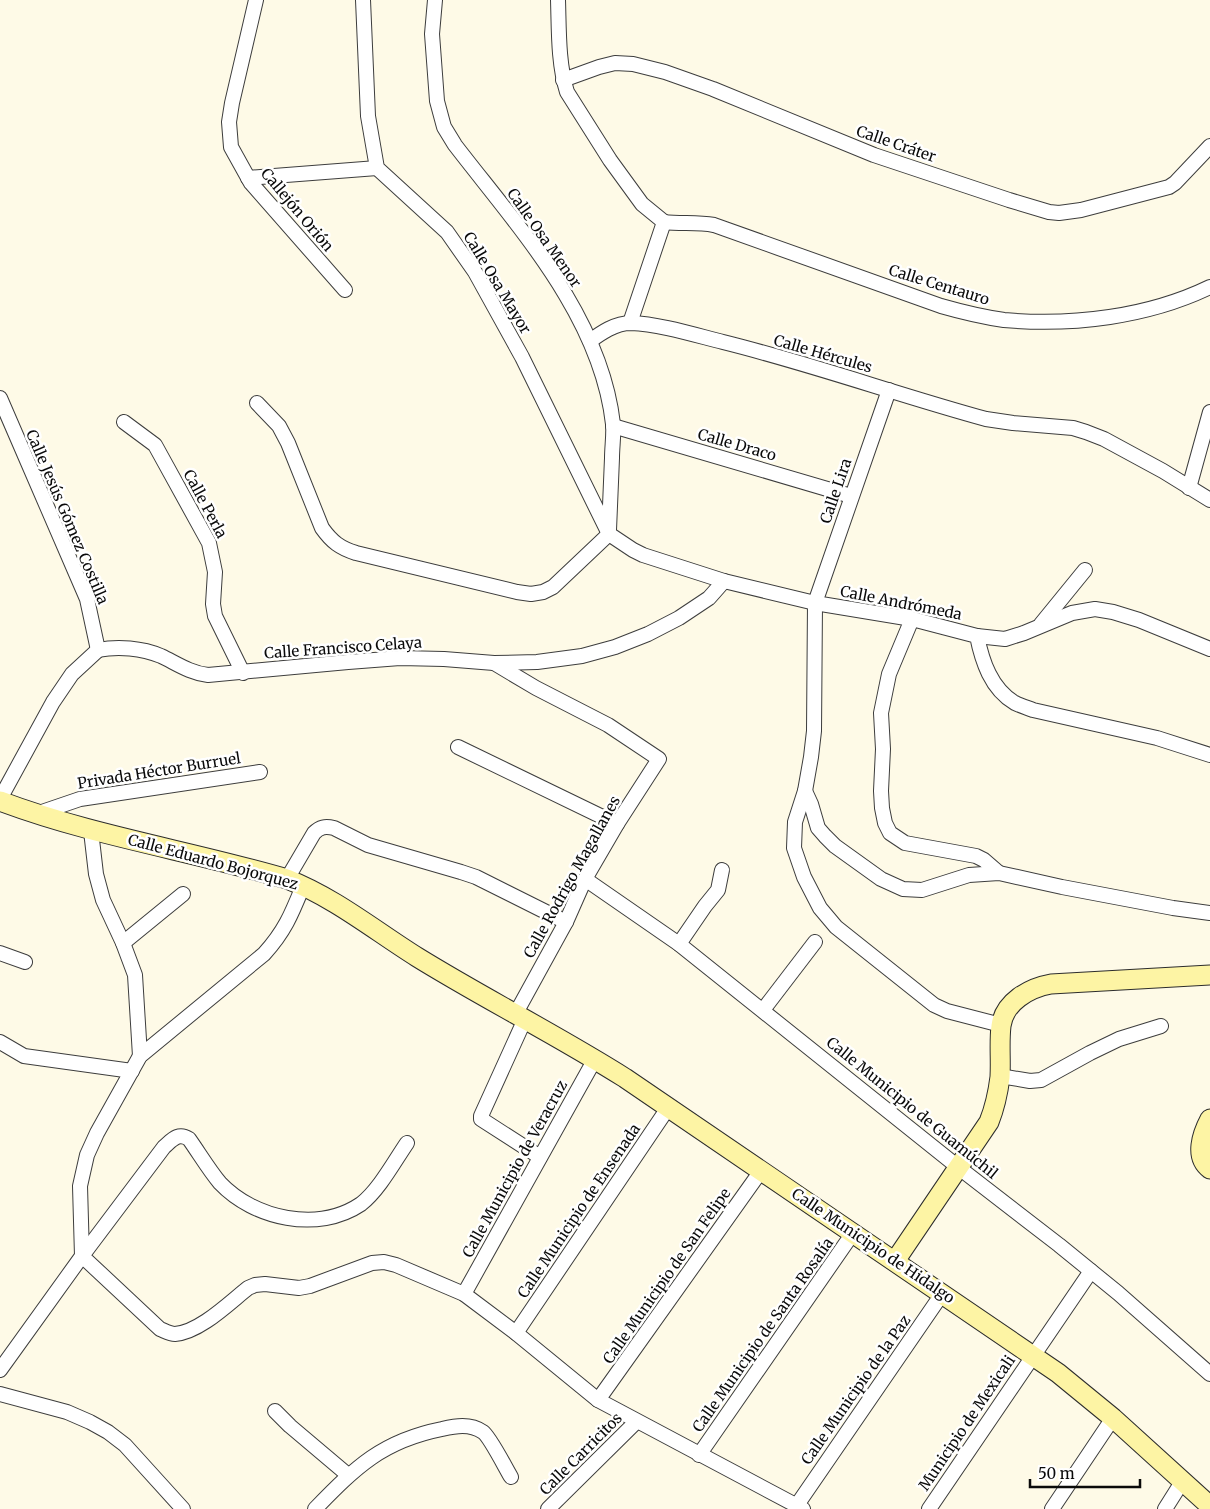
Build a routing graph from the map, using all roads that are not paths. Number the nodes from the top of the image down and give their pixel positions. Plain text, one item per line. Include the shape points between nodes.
1 (256, 0) edge
2 (364, 0) edge
3 (435, 0) edge
4 (558, 0) edge
5 (563, 80) junction
6 (1210, 146) edge
7 (377, 168) junction
8 (248, 178) junction
9 (664, 222) junction
10 (1210, 287) edge
11 (344, 290) dead end
12 (630, 323) junction
13 (590, 341) junction
14 (889, 390) junction
15 (0, 398) edge
16 (257, 403) dead end
17 (1210, 412) edge
18 (124, 422) dead end
19 (613, 426) junction
20 (1189, 488) junction
21 (851, 496) junction
22 (1210, 500) edge
23 (609, 534) junction
24 (1085, 570) dead end
25 (724, 580) junction
26 (814, 604) junction
27 (912, 619) junction
28 (1040, 625) junction
29 (977, 636) junction
30 (1210, 649) edge
31 (98, 650) junction
32 (494, 663) junction
33 (242, 673) junction
34 (458, 747) dead end
35 (1210, 755) edge
36 (260, 772) dead end
37 (805, 791) junction
38 (0, 800) edge
39 (36, 814) junction
40 (617, 824) junction
41 (92, 831) junction
42 (722, 870) dead end
43 (999, 872) junction
44 (585, 880) junction
45 (295, 882) junction
46 (183, 894) dead end
47 (1210, 913) edge
48 (566, 922) junction
49 (815, 942) dead end
50 (123, 943) junction
51 (679, 944) junction
52 (0, 953) edge
53 (25, 962) dead end
54 (1210, 975) edge
55 (763, 1010) junction
56 (521, 1016) junction
57 (1001, 1025) junction
58 (1161, 1026) dead end
59 (0, 1042) edge
60 (140, 1056) junction
61 (595, 1059) junction
62 (132, 1071) junction
63 (1000, 1076) junction
64 (668, 1108) junction
65 (1210, 1119) edge
66 (407, 1143) dead end
67 (540, 1157) junction
68 (958, 1167) junction
69 (1210, 1169) edge
70 (762, 1171) junction
71 (853, 1233) junction
72 (82, 1256) junction
73 (895, 1262) junction
74 (1091, 1271) junction
75 (464, 1294) junction
76 (942, 1294) junction
77 (516, 1333) junction
78 (1033, 1356) junction
79 (0, 1370) edge
80 (1210, 1374) edge
81 (0, 1394) edge
82 (598, 1400) junction
83 (275, 1411) dead end
84 (1113, 1418) junction
85 (636, 1422) junction
86 (699, 1454) junction
87 (348, 1475) junction
88 (511, 1477) dead end
89 (1182, 1482) junction
90 (1210, 1506) edge
91 (800, 1507) edge
92 (183, 1509) edge
93 (315, 1509) edge
94 (548, 1509) edge
95 (929, 1509) edge
96 (1052, 1509) edge
97 (1166, 1509) edge

1 - 8 street, Callejón Orión via 229,122 231,147
2 - 7 street via 368,116
3 - 13 street, Calle Osa Menor via 432,34 437,101 444,127 561,287
4 - 5 street
5 - 6 street, Calle Cráter via 615,64 633,64 665,72 884,158 1058,213 1169,187
5 - 9 street via 577,110 610,160 642,204
7 - 8 street
7 - 23 street, Calle Osa Mayor via 447,232 475,272 522,357
8 - 11 street, Callejón Orión
9 - 10 street, Calle Centauro via 714,224 941,306 1004,320 1055,322 1117,316 1190,297
9 - 12 street
12 - 13 street, Calle Hércules via 615,326
12 - 14 street, Calle Hércules via 670,329 746,348
13 - 19 street, Calle Osa Menor via 601,369
14 - 20 street, Calle Hércules via 986,419 1074,428 1104,439
14 - 21 street, Calle Lira
15 - 31 street, Calle Jesús Gómez Costilla via 87,598
16 - 23 street via 280,426 322,528 341,548 531,594 553,587
17 - 20 street
18 - 33 street, Calle Perla via 155,445 209,543 214,572 215,616
19 - 21 street, Calle Draco
19 - 23 street, Calle Osa Menor
20 - 22 street, Calle Hércules
21 - 26 street, Calle Lira
23 - 25 street, Calle Andrómeda via 633,550
24 - 28 street
25 - 26 street, Calle Andrómeda
25 - 32 street, Calle Francisco Celaya via 709,598 679,618 615,647 582,656 537,662
26 - 27 street, Calle Andrómeda
26 - 37 street, Calle Lira via 814,731
27 - 29 street, Calle Andrómeda
27 - 43 street via 890,674 881,713 881,791 885,823 890,833 905,843 976,856
28 - 29 street via 1005,639
28 - 30 street via 1072,613 1095,609 1139,620
29 - 35 street, Calle Andrómeda via 982,660 1002,693 1015,703 1157,738
31 - 33 street, Calle Francisco Celaya via 120,648 159,655 200,674
31 - 38 street via 72,674 53,702
32 - 33 street, Calle Francisco Celaya via 414,658
32 - 40 street, Calle Rodrigo Magallanes via 608,725 659,759
34 - 40 street
36 - 39 street, Privada Héctor Burruel via 80,799
37 - 43 street via 818,828 825,836 855,861 894,886 911,891 922,890 969,875
37 - 57 street, Calle Lira via 795,822 794,848 820,908 836,927 934,1005
38 - 39 street, Calle Eduardo Bojorquez
39 - 41 street, Calle Eduardo Bojorquez
40 - 44 street, Calle Rodrigo Magallanes
41 - 45 street, Calle Eduardo Bojorquez
41 - 50 street via 96,874 103,900
42 - 51 street via 718,890
43 - 47 street via 1062,887
44 - 48 street, Calle Rodrigo Magallanes
44 - 51 street, Calle Municipio de Guamúchil
45 - 48 street via 314,833 323,827 334,828 368,845 476,877
45 - 56 street, Calle Eduardo Bojorquez via 336,903 418,957
45 - 60 street via 284,929 264,954
46 - 50 street
48 - 56 street, Calle Rodrigo Magallanes
49 - 55 street
50 - 60 street via 135,975
51 - 55 street, Calle Municipio de Guamúchil
52 - 53 street
54 - 57 street via 1051,984 1029,991 1016,1000
55 - 68 street, Calle Municipio de Guamúchil
56 - 61 street, Calle Municipio de Hidalgo
56 - 67 street, Calle Rodrigo Magallanes via 481,1119
57 - 63 street
58 - 63 street via 1119,1039 1041,1080
59 - 62 street via 24,1056
60 - 62 street
61 - 64 street, Calle Municipio de Hidalgo
61 - 67 street, Calle Municipio de Veracruz
62 - 72 street via 97,1133 83,1169 79,1206
63 - 68 street via 989,1122
64 - 70 street, Calle Municipio de Hidalgo
64 - 77 street, Calle Municipio de Ensenada
65 - 69 street via 1200,1147 1202,1158
66 - 72 street via 373,1192 360,1204 324,1219 300,1220 258,1209 237,1198 220,1182 186,1137 178,1136 164,1147
67 - 75 street, Calle Municipio de Veracruz
68 - 73 street
68 - 74 street, Calle Municipio de Guamúchil
70 - 71 street, Calle Municipio de Hidalgo
70 - 82 street, Calle Municipio de San Felipe
71 - 73 street, Calle Municipio de Hidalgo
71 - 86 street, Calle Municipio de Santa Rosalía
72 - 75 street via 160,1329 173,1334 196,1327 255,1284 299,1288 372,1263 396,1265
72 - 79 street
73 - 76 street, Calle Municipio de Hidalgo
74 - 78 street, Municipio de Mexicali
74 - 80 street, Calle Municipio de Guamúchil
75 - 77 street
76 - 78 street, Calle Municipio de Hidalgo
76 - 91 street, Calle Municipio de la Paz
77 - 82 street
78 - 84 street, Calle Municipio de Hidalgo
78 - 95 street, Municipio de Mexicali
81 - 92 street via 67,1412 108,1432 125,1445
82 - 85 street
83 - 87 street
84 - 89 street, Calle Municipio de Hidalgo
84 - 96 street
85 - 86 street
85 - 94 street, Calle Carricitos
86 - 91 street
87 - 88 street via 373,1455 402,1440 426,1432 465,1426 484,1433
87 - 93 street
89 - 90 street, Calle Municipio de Hidalgo
89 - 97 street

